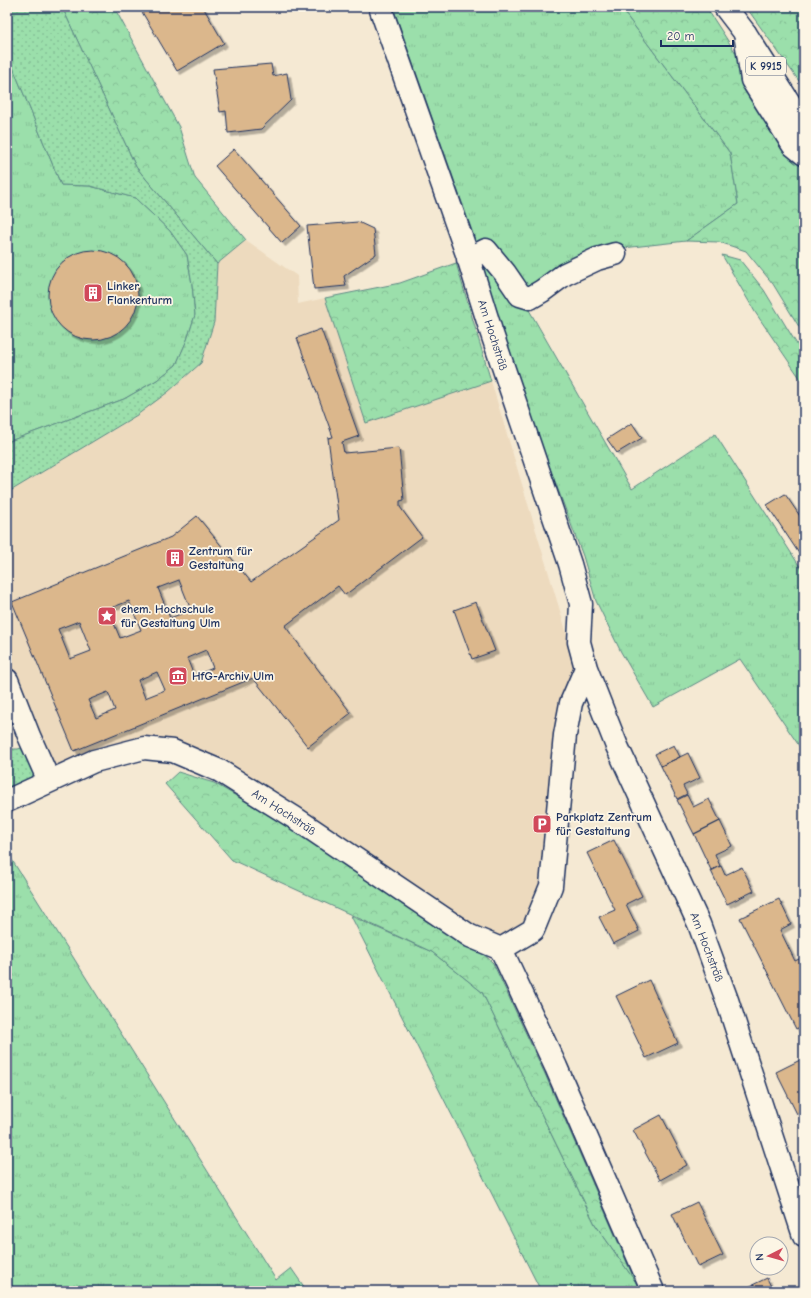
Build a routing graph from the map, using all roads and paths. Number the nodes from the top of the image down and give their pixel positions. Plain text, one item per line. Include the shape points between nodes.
1 (380, 7) edge
2 (725, 7) edge
3 (745, 33) junction
4 (804, 126) edge
5 (804, 154) edge
6 (615, 254) dead end
7 (468, 259) junction
8 (586, 668) junction
9 (7, 680) edge
10 (49, 781) junction
11 (7, 801) edge
12 (501, 949) junction
13 (804, 1236) edge
14 (653, 1291) edge

1 - 7 street, Am Hochsträß
2 - 3 street, K 9915
3 - 4 street, K 9915
3 - 5 street via 752,80 793,145
6 - 7 street via 565,274 530,298 520,295 486,250
7 - 8 street, Am Hochsträß via 570,564 581,604 579,642
8 - 12 street via 571,703 565,735 551,886 533,930
8 - 13 street, Am Hochsträß via 616,744 700,924
9 - 10 street
10 - 11 street, Am Hochsträß
10 - 12 street, Am Hochsträß via 94,761 144,748 173,751 220,771 295,818 470,936
12 - 14 street via 556,1067

